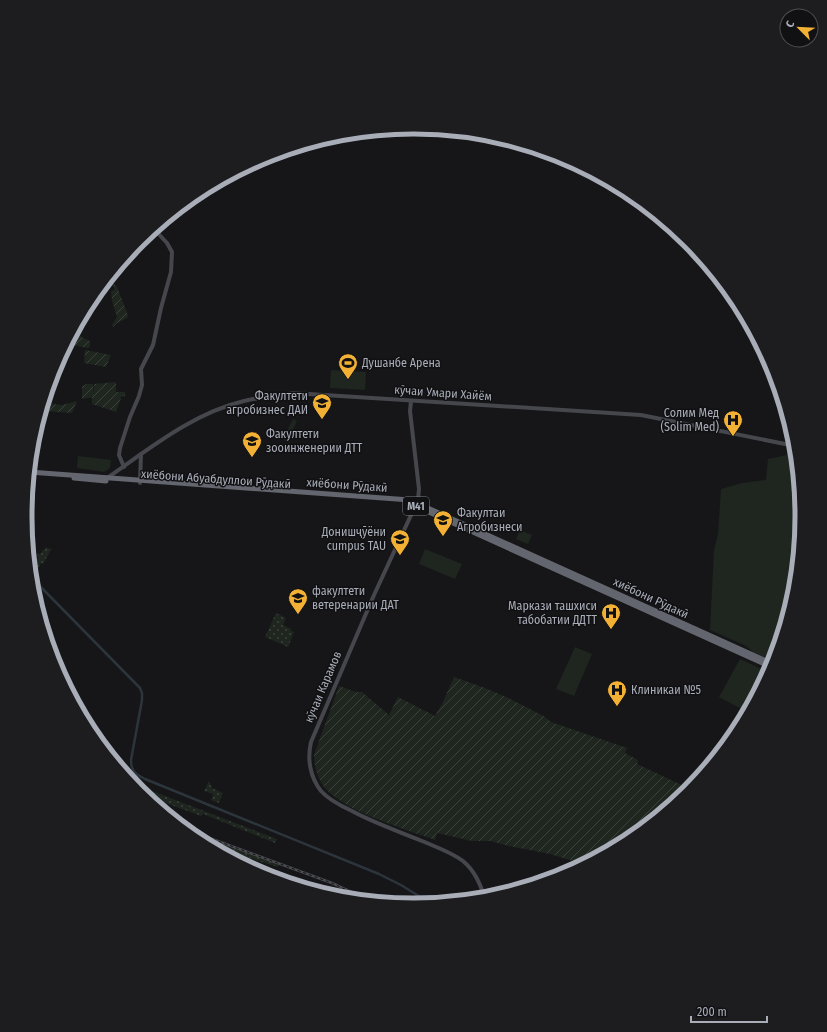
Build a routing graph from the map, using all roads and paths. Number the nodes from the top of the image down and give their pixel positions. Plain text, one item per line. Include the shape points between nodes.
1 (158, 233) edge
2 (411, 401) junction
3 (788, 445) edge
4 (141, 454) junction
5 (124, 467) junction
6 (34, 472) edge
7 (106, 479) junction
8 (141, 482) junction
9 (416, 504) junction
10 (766, 661) edge
11 (765, 664) edge
12 (482, 891) edge

1 - 5 main road via 170,247 173,255 172,266 153,345 141,369 142,385 139,396 120,448 119,455
2 - 3 main road, кӯчаи Умари Хайём via 641,415
2 - 4 main road, кӯчаи Умари Хайём via 292,393 244,401 197,419
2 - 9 main road, кӯчаи Карамов via 419,489
4 - 5 main road, кӯчаи Умари Хайём
4 - 8 main road
5 - 7 main road, кӯчаи Умари Хайём
6 - 7 highway
7 - 8 highway
8 - 9 highway, хиёбони Абуабдуллои Рӯдакӣ / M41
9 - 10 highway, хиёбони Рӯдакӣ
9 - 11 highway, хиёбони Абуабдуллои Рӯдакӣ / M41
9 - 12 main road, кӯчаи Карамов via 311,742 308,756 310,768 322,792 338,804 365,818 445,850 470,869

